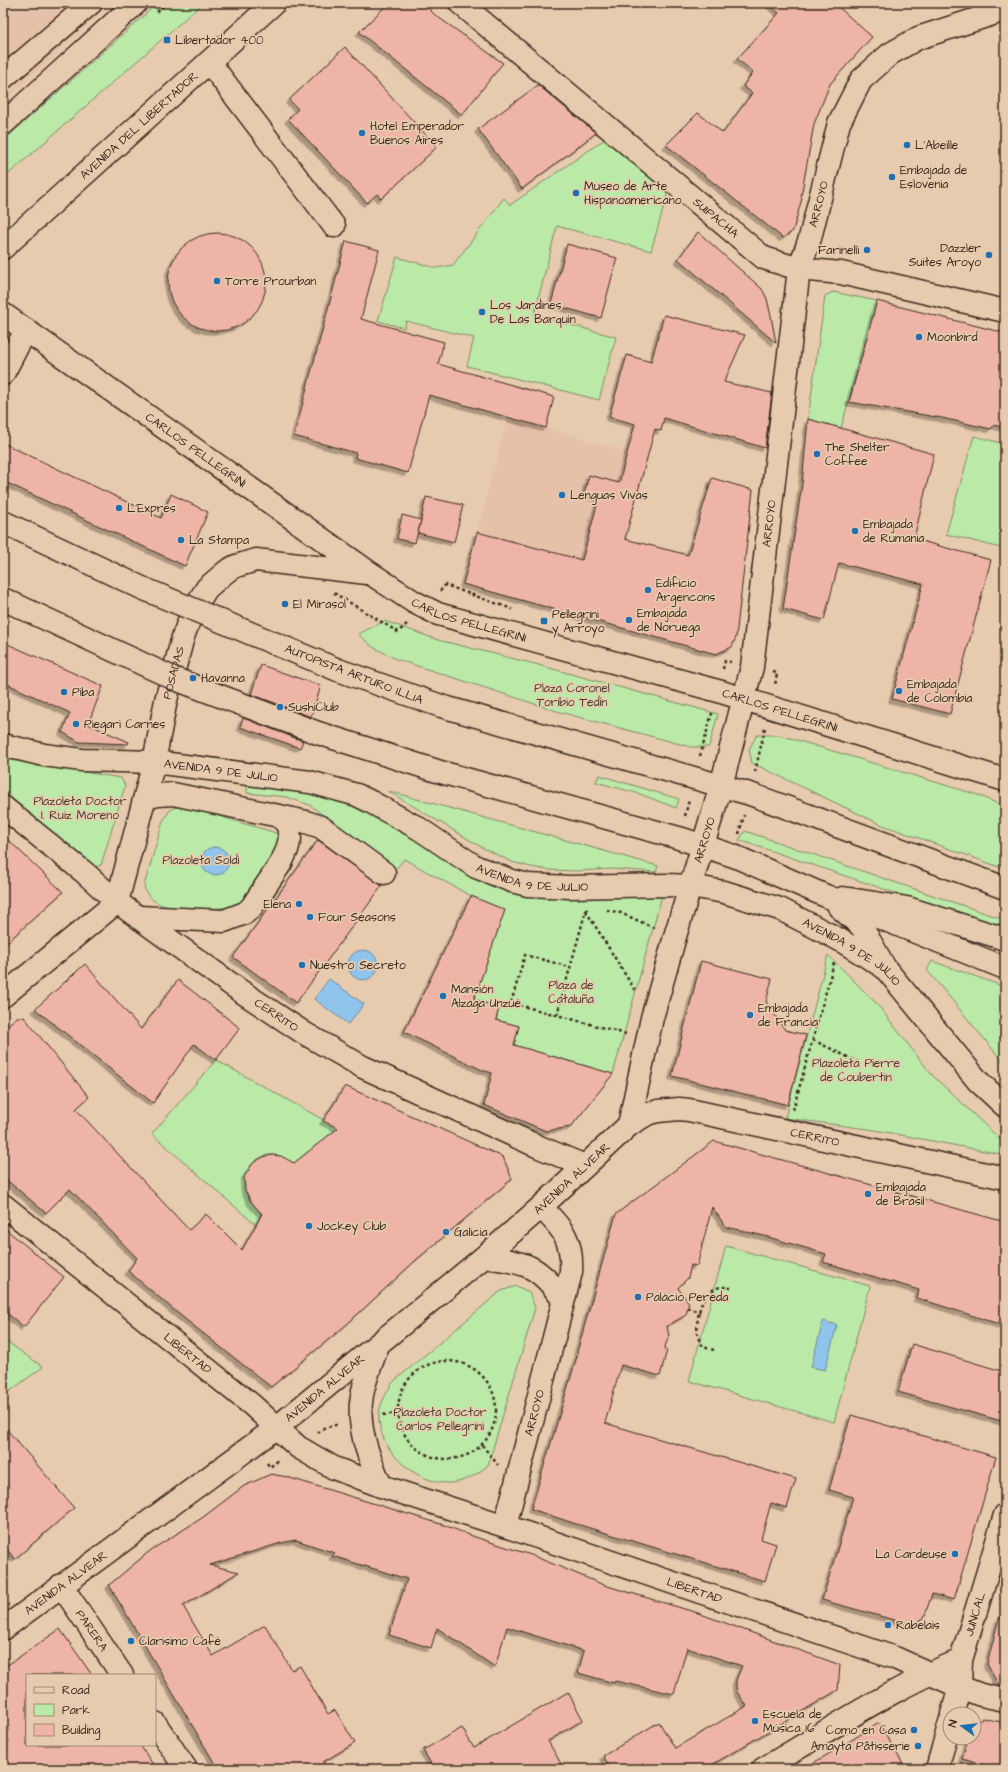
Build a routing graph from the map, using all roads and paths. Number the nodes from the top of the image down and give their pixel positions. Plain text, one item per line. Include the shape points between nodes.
1 (91, 3) edge
2 (136, 3) edge
3 (274, 3) edge
4 (460, 3) edge
5 (1005, 10) edge
6 (208, 62) junction
7 (3, 78) edge
8 (3, 124) edge
9 (334, 226) dead end
10 (3, 248) edge
11 (799, 269) junction
12 (1005, 311) edge
13 (3, 314) edge
14 (26, 330) junction
15 (3, 374) edge
16 (3, 522) edge
17 (370, 573) junction
18 (3, 599) edge
19 (743, 699) junction
20 (3, 745) edge
21 (154, 762) junction
22 (1005, 780) edge
23 (721, 786) junction
24 (145, 798) junction
25 (3, 807) edge
26 (279, 816) junction
27 (703, 846) junction
28 (384, 873) dead end
29 (691, 886) junction
30 (1005, 888) edge
31 (826, 896) junction
32 (117, 902) junction
33 (586, 910) junction
34 (592, 910) dead end
35 (604, 910) dead end
36 (138, 917) junction
37 (676, 933) junction
38 (1005, 939) edge
39 (840, 940) junction
40 (570, 967) junction
41 (885, 968) junction
42 (1005, 968) edge
43 (3, 996) edge
44 (557, 1015) junction
45 (652, 1018) junction
46 (647, 1040) junction
47 (813, 1040) junction
48 (860, 1062) dead end
49 (1005, 1106) edge
50 (629, 1125) junction
51 (787, 1132) junction
52 (585, 1166) junction
53 (1005, 1178) edge
54 (3, 1205) edge
55 (541, 1207) junction
56 (484, 1257) junction
57 (731, 1288) dead end
58 (563, 1300) junction
59 (687, 1308) dead end
60 (700, 1312) junction
61 (378, 1345) junction
62 (714, 1350) dead end
63 (478, 1372) joint
64 (276, 1428) junction
65 (381, 1486) junction
66 (1005, 1515) edge
67 (505, 1526) junction
68 (62, 1585) junction
69 (3, 1629) edge
70 (961, 1660) junction
71 (929, 1673) junction
72 (121, 1674) edge
73 (960, 1687) junction
74 (1005, 1700) edge
75 (954, 1706) edge
76 (156, 1724) edge
77 (943, 1746) edge
78 (186, 1769) edge
79 (763, 1769) edge
80 (937, 1769) edge

1 - 7 main road
2 - 8 main road
3 - 6 main road, AVENIDA DEL LIBERTADOR
4 - 11 main road, SUIPACHA via 764,258
5 - 11 main road, ARROYO via 918,38 890,54 861,80 839,123 810,238
6 - 9 main road
6 - 10 main road, AVENIDA DEL LIBERTADOR
11 - 12 main road, SUIPACHA via 841,273
11 - 19 main road, ARROYO via 752,667
13 - 14 main road, CARLOS PELLEGRINI
14 - 15 main road
14 - 17 main road, CARLOS PELLEGRINI
16 - 23 main road, AUTOPISTA ARTURO ILLIA, bridge via 142,588 338,670 440,706
17 - 19 main road, CARLOS PELLEGRINI via 414,602 438,614
17 - 21 main road, POSADAS via 256,560 236,566 217,579 200,597 187,622 166,700
18 - 27 main road, bridge via 175,679 318,733 437,771
19 - 22 main road, CARLOS PELLEGRINI
19 - 23 main road, ARROYO
20 - 21 main road, AVENIDA 9 DE JULIO via 44,755 82,760
21 - 24 main road, POSADAS
21 - 29 main road, AVENIDA 9 DE JULIO via 310,782 357,795 418,828 476,867 512,881 548,887 667,884
23 - 27 main road, ARROYO
23 - 30 main road via 750,794
24 - 26 main road via 173,794
24 - 32 main road, POSADAS
25 - 32 main road, CERRITO
26 - 28 main road via 321,827
26 - 36 main road via 288,825 290,838 287,850 281,863 245,913 224,921
27 - 29 main road, ARROYO
27 - 31 main road via 734,856
29 - 37 main road, ARROYO
29 - 39 main road, AVENIDA 9 DE JULIO via 724,892 780,909
31 - 38 main road via 907,908
31 - 41 main road via 862,927
31 - 42 main road
32 - 36 main road, CERRITO
32 - 43 main road
33 - 34 path
33 - 40 path
33 - 45 path
35 - 37 path via 621,913 655,928
36 - 52 main road, CERRITO via 239,990 304,1033 363,1067
37 - 45 main road, ARROYO
39 - 41 main road, AVENIDA 9 DE JULIO
39 - 47 path
40 - 44 path
40 - 44 path via 524,955 511,1003
41 - 49 main road, AVENIDA 9 DE JULIO via 978,1081
44 - 46 path
45 - 46 main road, ARROYO
46 - 50 main road, ARROYO
47 - 48 path
47 - 51 path
50 - 51 main road, CERRITO via 647,1114 679,1108
50 - 52 main road, AVENIDA ALVEAR
51 - 53 main road, CERRITO
52 - 55 main road, AVENIDA ALVEAR
54 - 64 main road, LIBERTAD via 252,1405
55 - 56 main road, AVENIDA ALVEAR
55 - 58 main road, ARROYO via 561,1228 571,1248 572,1272
56 - 58 main road via 515,1262 533,1269 544,1275
56 - 61 main road, AVENIDA ALVEAR
57 - 60 path via 722,1286 714,1289 703,1301
58 - 67 main road, ARROYO
59 - 60 path
60 - 62 path via 697,1323 698,1339 704,1347
61 - 64 main road, AVENIDA ALVEAR
61 - 65 main road via 361,1397 361,1419 369,1459
63 - 63 path via 464,1363 449,1360 433,1363 418,1370 407,1382 400,1396 398,1413 401,1429 410,1443 422,1453 437,1459 454,1459 469,1454 482,1444 492,1431 496,1415 495,1399 489,1384
64 - 65 main road, LIBERTAD via 316,1459
64 - 68 main road, AVENIDA ALVEAR
65 - 67 main road, LIBERTAD
66 - 70 main road, JUNCAL
67 - 71 main road, LIBERTAD via 895,1658
68 - 69 main road, AVENIDA ALVEAR
68 - 72 main road, PARERA
70 - 71 main road
70 - 73 main road, JUNCAL
71 - 73 main road, LIBERTAD
71 - 79 main road
73 - 74 main road, LIBERTAD
73 - 75 main road, JUNCAL
76 - 78 main road
77 - 80 main road

